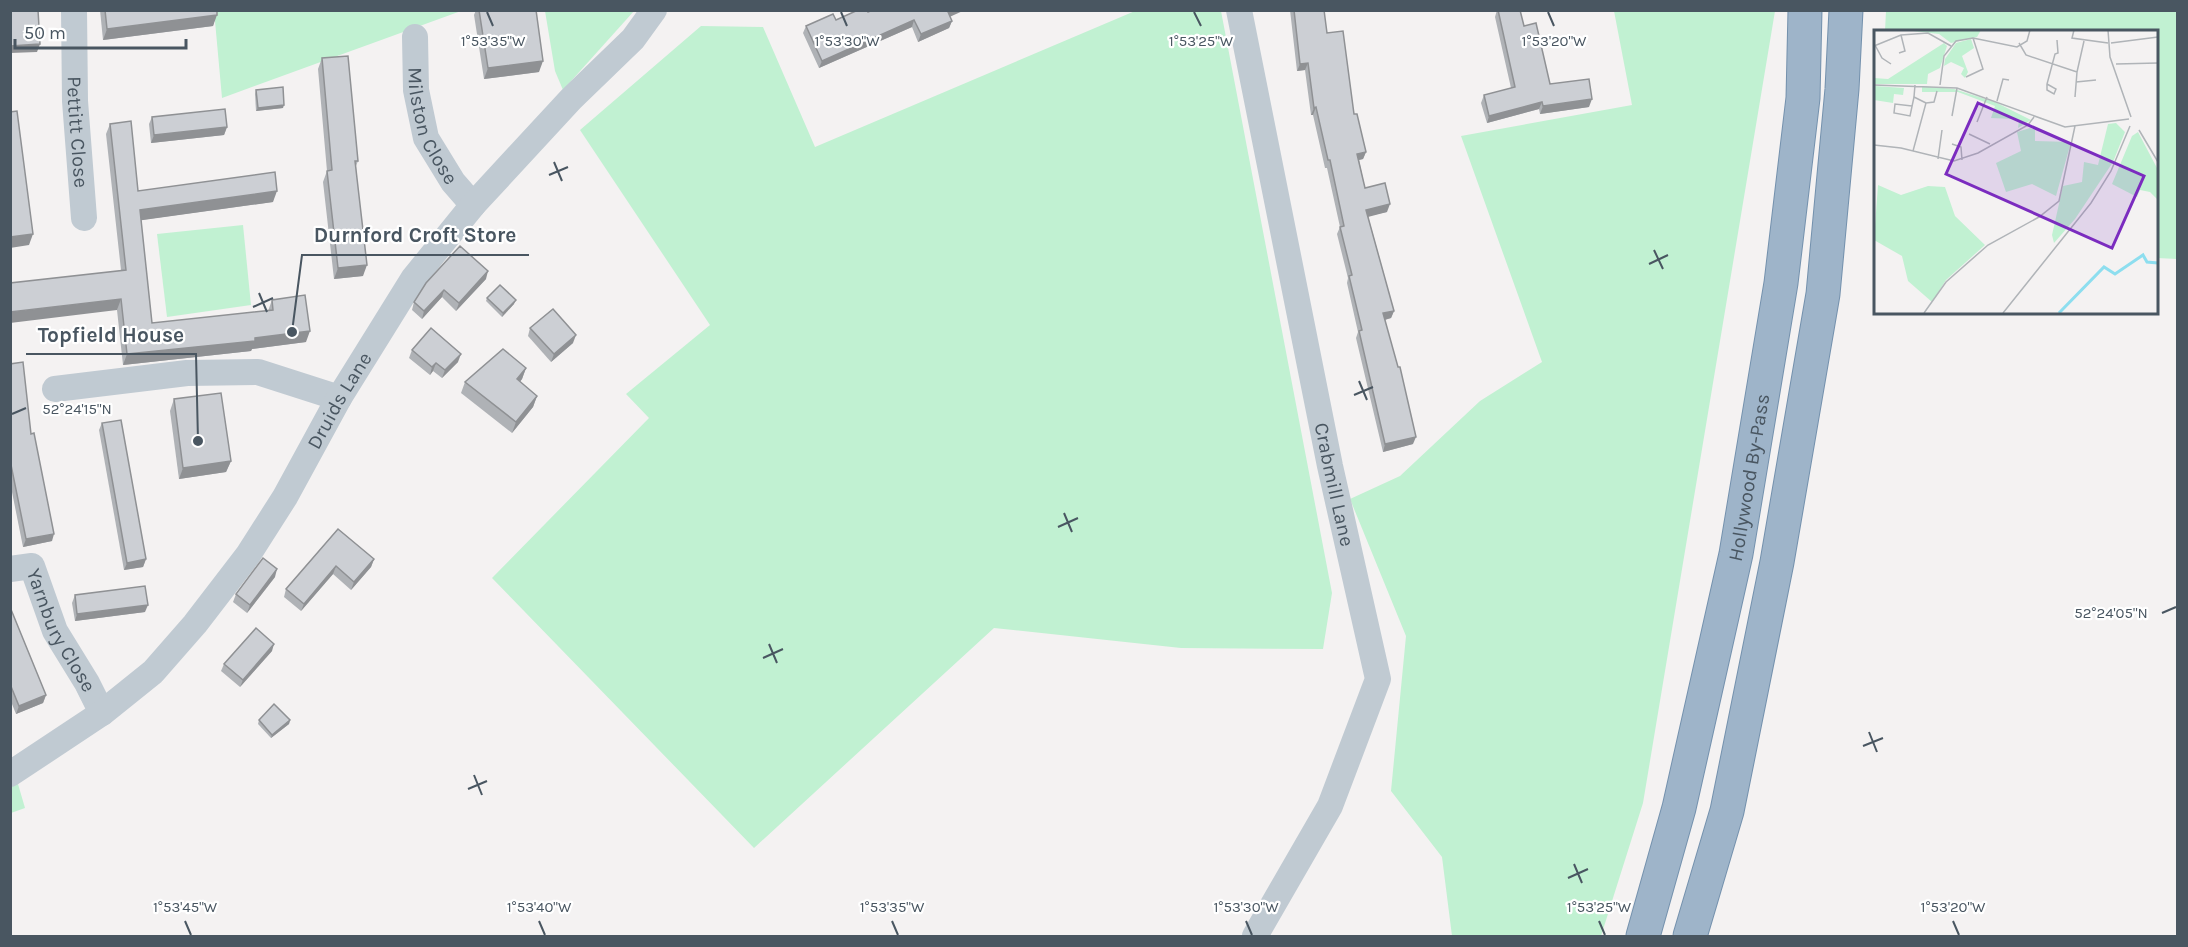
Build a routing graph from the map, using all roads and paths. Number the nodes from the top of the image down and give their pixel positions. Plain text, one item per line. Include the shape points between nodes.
1 (74, 10) edge
2 (654, 10) edge
3 (1239, 10) edge
4 (1805, 10) edge
5 (1846, 10) edge
6 (415, 37) dead end
7 (473, 205) junction
8 (84, 218) dead end
9 (55, 389) dead end
10 (339, 398) junction
11 (10, 569) edge
12 (102, 713) junction
13 (10, 774) edge
14 (1255, 936) edge
15 (1643, 936) edge
16 (1690, 936) edge

1 - 8 street, Pettitt Close via 75,101
2 - 7 street, Druids Lane via 633,39 570,99
3 - 14 street, Crabmill Lane via 1330,466 1378,680 1330,806
4 - 15 highway, Hollywood By-Pass via 1803,98 1781,283 1736,554 1679,808
5 - 16 highway via 1823,294 1777,562 1727,811
6 - 7 street, Milston Close via 416,90 426,138 453,182
7 - 10 street, Druids Lane via 413,279
9 - 10 street via 187,373 258,372
10 - 12 street, Druids Lane via 248,555 153,672
11 - 12 street, Yarnbury Close via 32,566 55,631
12 - 13 street, Druids Lane

